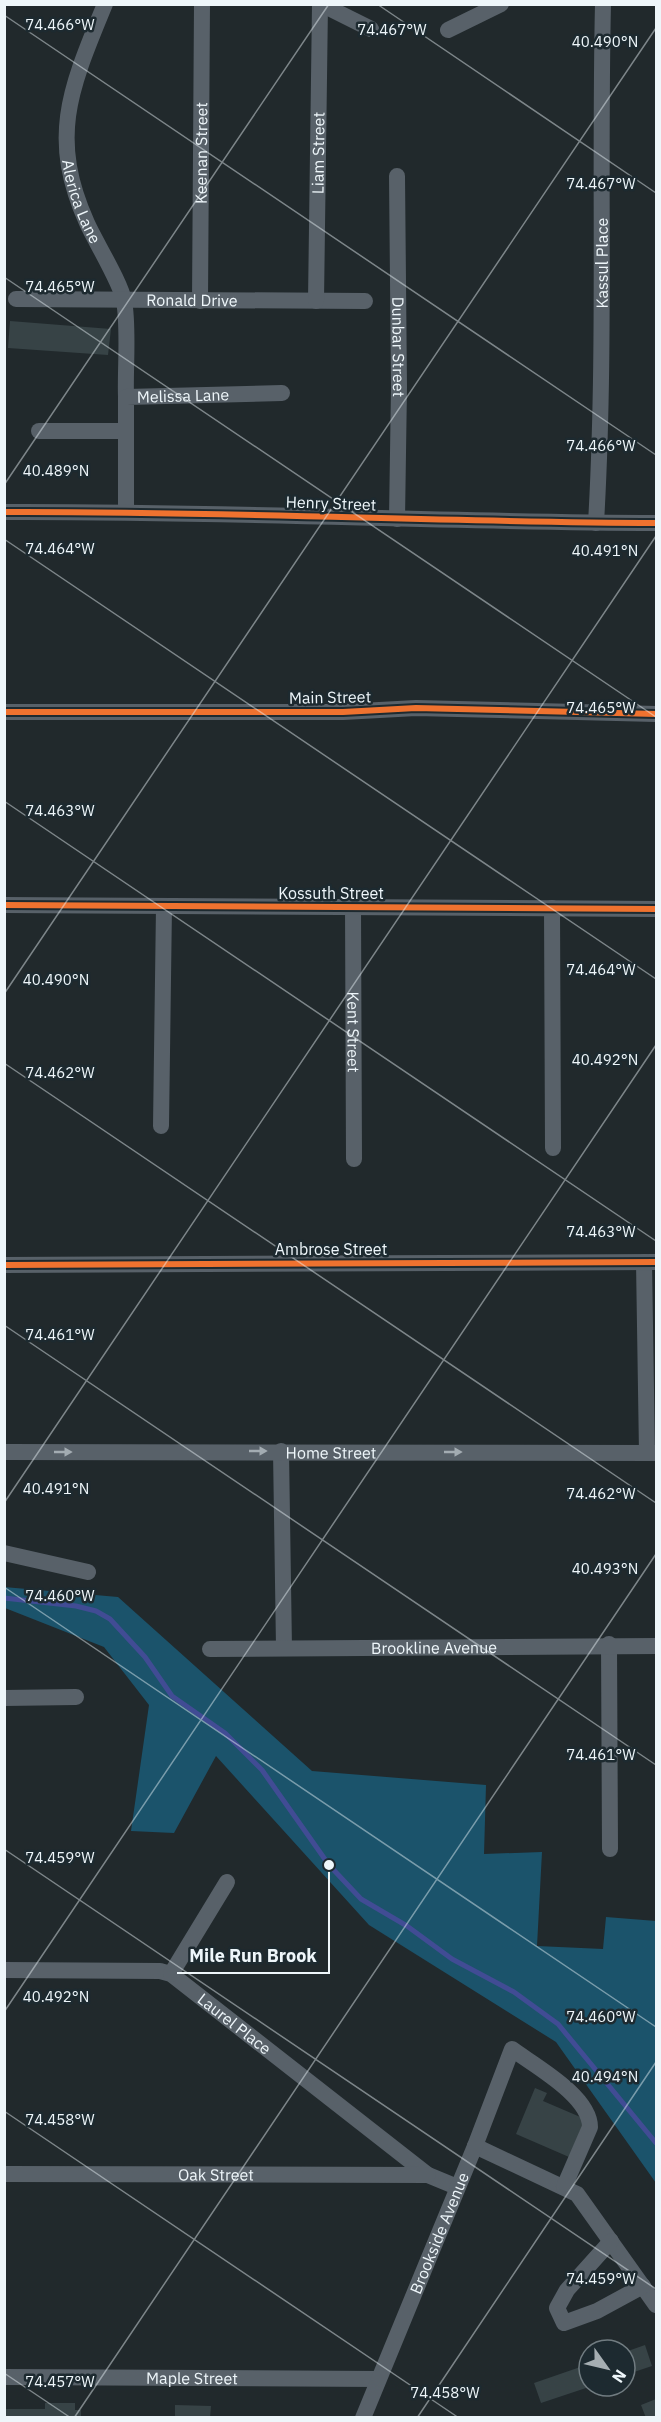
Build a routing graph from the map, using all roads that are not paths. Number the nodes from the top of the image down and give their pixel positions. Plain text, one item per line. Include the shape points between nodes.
1 (105, 4) edge
2 (202, 4) edge
3 (321, 4) edge
4 (501, 4) edge
5 (603, 4) edge
6 (371, 29) dead end
7 (448, 30) dead end
8 (397, 176) dead end
9 (16, 299) dead end
10 (124, 300) junction
11 (200, 301) junction
12 (316, 301) junction
13 (365, 301) dead end
14 (282, 393) dead end
15 (126, 397) junction
16 (39, 431) dead end
17 (126, 432) junction
18 (126, 511) junction
19 (4, 512) edge
20 (398, 519) junction
21 (596, 523) junction
22 (657, 523) edge
23 (4, 712) edge
24 (657, 714) edge
25 (4, 905) edge
26 (164, 906) junction
27 (353, 906) junction
28 (552, 908) junction
29 (657, 909) edge
30 (161, 1126) dead end
31 (553, 1148) dead end
32 (354, 1159) dead end
33 (650, 1262) edge
34 (4, 1264) edge
35 (281, 1451) junction
36 (4, 1452) edge
37 (652, 1454) edge
38 (4, 1553) edge
39 (88, 1572) dead end
40 (609, 1644) junction
41 (657, 1646) edge
42 (284, 1648) junction
43 (210, 1649) dead end
44 (76, 1697) dead end
45 (4, 1698) edge
46 (610, 1849) dead end
47 (227, 1882) dead end
48 (4, 1970) edge
49 (171, 1974) junction
50 (475, 2146) junction
51 (4, 2174) edge
52 (428, 2175) junction
53 (457, 2187) junction
54 (564, 2187) junction
55 (611, 2241) junction
56 (643, 2286) junction
57 (657, 2305) edge
58 (4, 2378) edge
59 (378, 2379) junction
60 (363, 2418) edge

1 - 10 street, Alerica Lane via 76,74 64,136 71,179 86,221
2 - 11 street, Keenan Street
3 - 6 street
3 - 12 street, Liam Street
4 - 7 street
5 - 21 street, Kassul Place via 600,457
8 - 20 street, Dunbar Street
9 - 10 street, Ronald Drive
10 - 11 street, Ronald Drive
10 - 15 street, Alerica Lane
11 - 12 street, Ronald Drive
12 - 13 street, Ronald Drive
14 - 15 street, Melissa Lane
15 - 17 street, Melissa Lane
16 - 17 street
17 - 18 street, Melissa Lane
18 - 19 street, Henry Street
18 - 20 street, Henry Street
20 - 21 street, Henry Street
21 - 22 street, Henry Street
23 - 24 street, Main Street via 416,708
25 - 26 street, Kossuth Street
26 - 27 street, Kossuth Street
26 - 30 street
27 - 28 street, Kossuth Street
27 - 32 street, Kent Street
28 - 29 street, Kossuth Street
28 - 31 street
33 - 34 street, Ambrose Street
33 - 37 street
36 -> 35 street, Home Street
35 -> 37 street, Home Street
35 - 42 street
38 - 39 street
40 - 41 street, Brookline Avenue
40 - 42 street, Brookline Avenue
40 - 46 street
42 - 43 street, Brookline Avenue
44 - 45 street
47 - 49 street
48 - 49 street
49 - 52 street, Laurel Place
50 - 53 street, Brookside Avenue
50 - 54 street
50 - 54 street, Brookside Avenue via 512,2049 581,2102 590,2118 590,2127
51 - 52 street, Oak Street
52 - 53 street
53 - 59 street, Brookside Avenue
54 - 55 street via 578,2194
55 - 56 street
55 - 56 street via 567,2290 557,2308 564,2323 597,2311
56 - 57 street
58 - 59 street, Maple Street
59 - 60 street, Brookside Avenue

